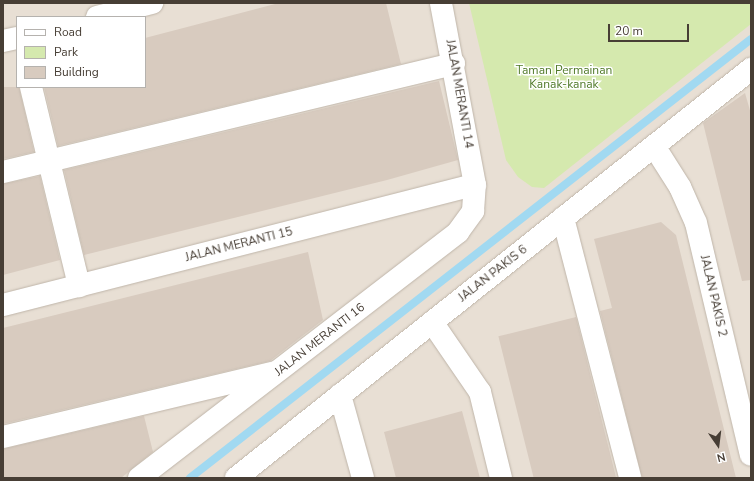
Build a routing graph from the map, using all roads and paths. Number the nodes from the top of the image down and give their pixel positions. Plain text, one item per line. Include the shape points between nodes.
1 (441, 3) edge
2 (141, 4) edge
3 (100, 16) edge
4 (16, 38) edge
5 (3, 41) edge
6 (454, 64) junction
7 (751, 69) edge
8 (31, 88) edge
9 (654, 146) junction
10 (48, 160) junction
11 (3, 172) edge
12 (475, 184) junction
13 (563, 218) junction
14 (79, 286) junction
15 (3, 305) edge
16 (432, 322) junction
17 (279, 372) junction
18 (340, 395) junction
19 (3, 437) edge
20 (751, 455) edge
21 (139, 478) edge
22 (236, 478) edge
23 (363, 478) edge
24 (501, 478) edge
25 (630, 478) edge

1 - 6 street, JALAN MERANTI 14
2 - 3 street
4 - 5 street
6 - 10 street
6 - 12 street, JALAN MERANTI 14
7 - 9 street, JALAN PAKIS 6
8 - 10 street
9 - 13 street, JALAN PAKIS 6
9 - 20 street, JALAN PAKIS 2 via 680,187 696,223
10 - 11 street
10 - 14 street
12 - 14 street, JALAN MERANTI 15
12 - 17 street, JALAN MERANTI 16 via 473,211 458,232
13 - 16 street, JALAN PAKIS 6
13 - 25 street
14 - 15 street, JALAN MERANTI 15
16 - 18 street, JALAN PAKIS 6
16 - 24 street via 480,392
17 - 19 street
17 - 21 street, JALAN MERANTI 16
18 - 22 street, JALAN PAKIS 6
18 - 23 street

